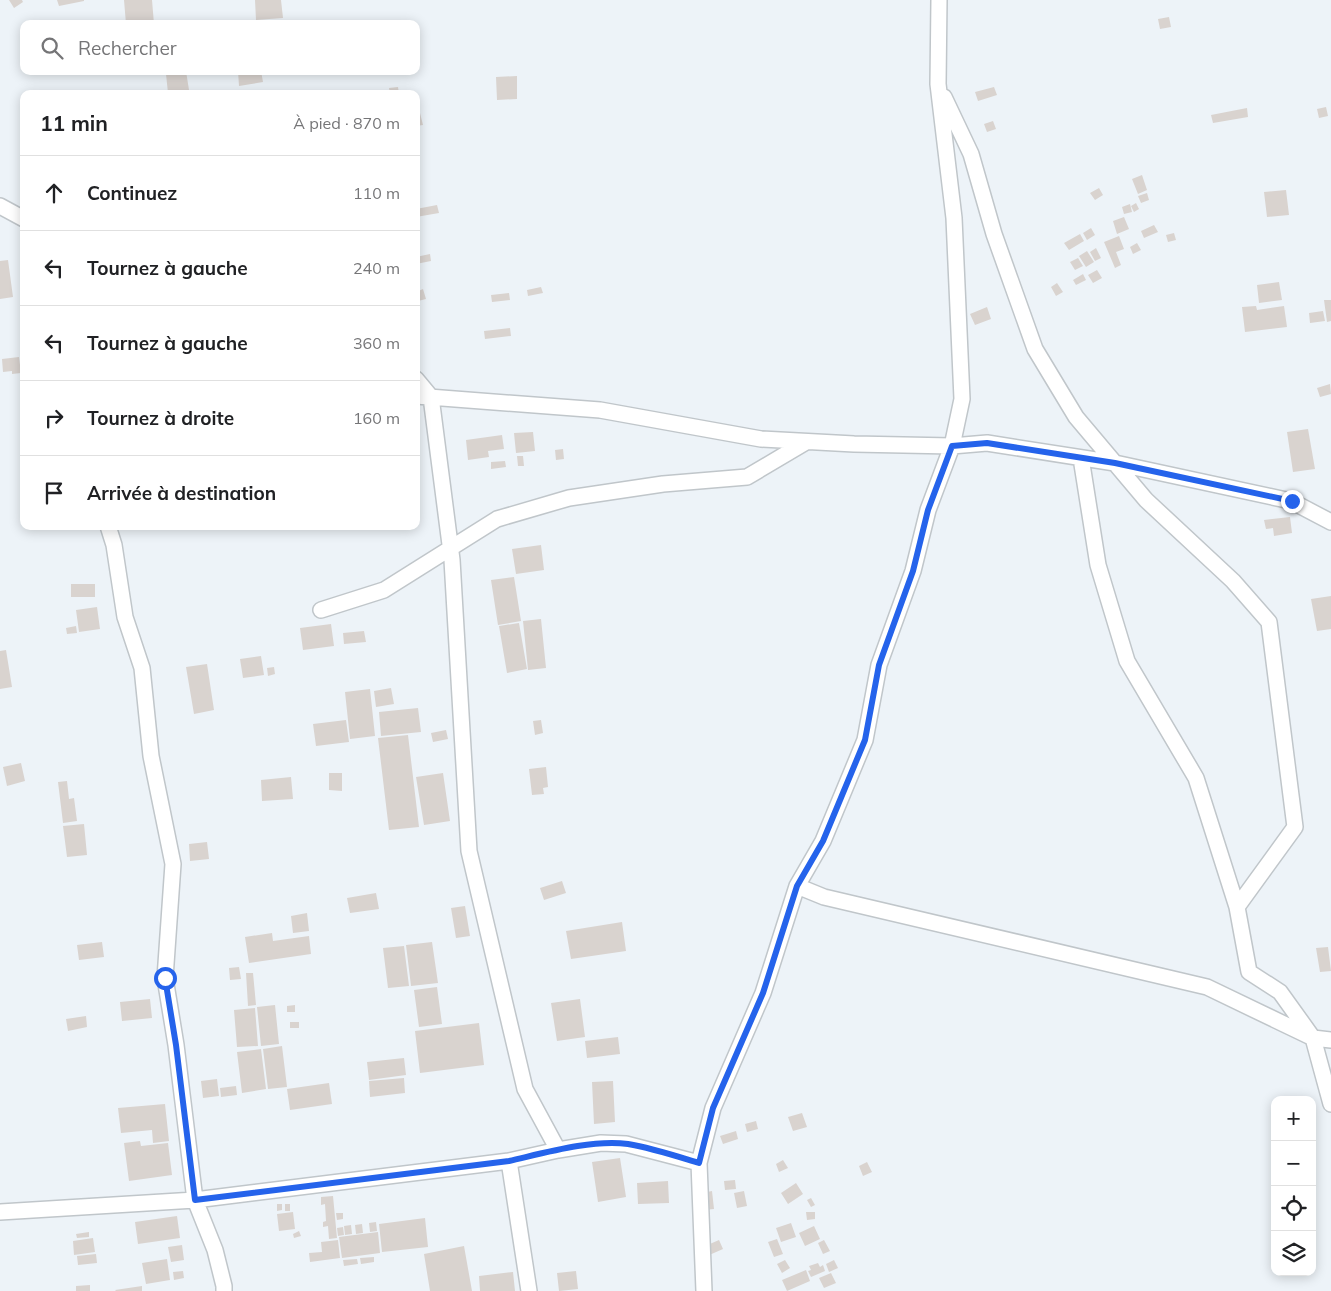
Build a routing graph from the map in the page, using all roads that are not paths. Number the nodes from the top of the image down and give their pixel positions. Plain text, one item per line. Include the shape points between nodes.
1 (939, 0) edge
2 (938, 84) junction
3 (0, 206) edge
4 (20, 216) edge
5 (424, 396) edge
6 (806, 442) junction
7 (952, 446) junction
8 (1081, 458) junction
9 (1115, 463) junction
10 (1331, 522) edge
11 (109, 530) edge
12 (451, 549) junction
13 (321, 610) dead end
14 (797, 886) junction
15 (1237, 907) junction
16 (1313, 1038) junction
17 (1331, 1040) edge
18 (1331, 1104) edge
19 (558, 1150) junction
20 (509, 1161) junction
21 (699, 1163) junction
22 (195, 1200) junction
23 (0, 1212) edge
24 (224, 1291) edge
25 (529, 1291) edge
26 (704, 1291) edge

1 - 2 street
2 - 7 street via 954,218 962,399
2 - 9 street via 971,154 994,234 1035,349 1076,417
3 - 4 street
5 - 6 street via 600,410 761,439
5 - 12 street
6 - 7 street
6 - 12 street via 747,477 663,484 568,498 497,519
7 - 8 street via 987,443
7 - 14 street via 928,510 913,571 879,665 865,740 823,841
8 - 9 street
8 - 15 street via 1098,565 1127,661 1196,778
9 - 10 street via 1292,501
9 - 15 street via 1146,500 1233,581 1269,622 1296,827
11 - 22 street via 125,617 142,668 151,756 173,864 165,978
12 - 13 street via 384,590
12 - 19 street via 469,851 525,1089
14 - 16 street via 824,896 1207,987
14 - 21 street via 763,993 713,1108
15 - 16 street via 1250,972 1280,992
16 - 17 street
16 - 18 street
19 - 20 street
19 - 21 street via 601,1143 626,1144
20 - 22 street
20 - 25 street
21 - 26 street
22 - 23 street
22 - 24 street via 215,1250

